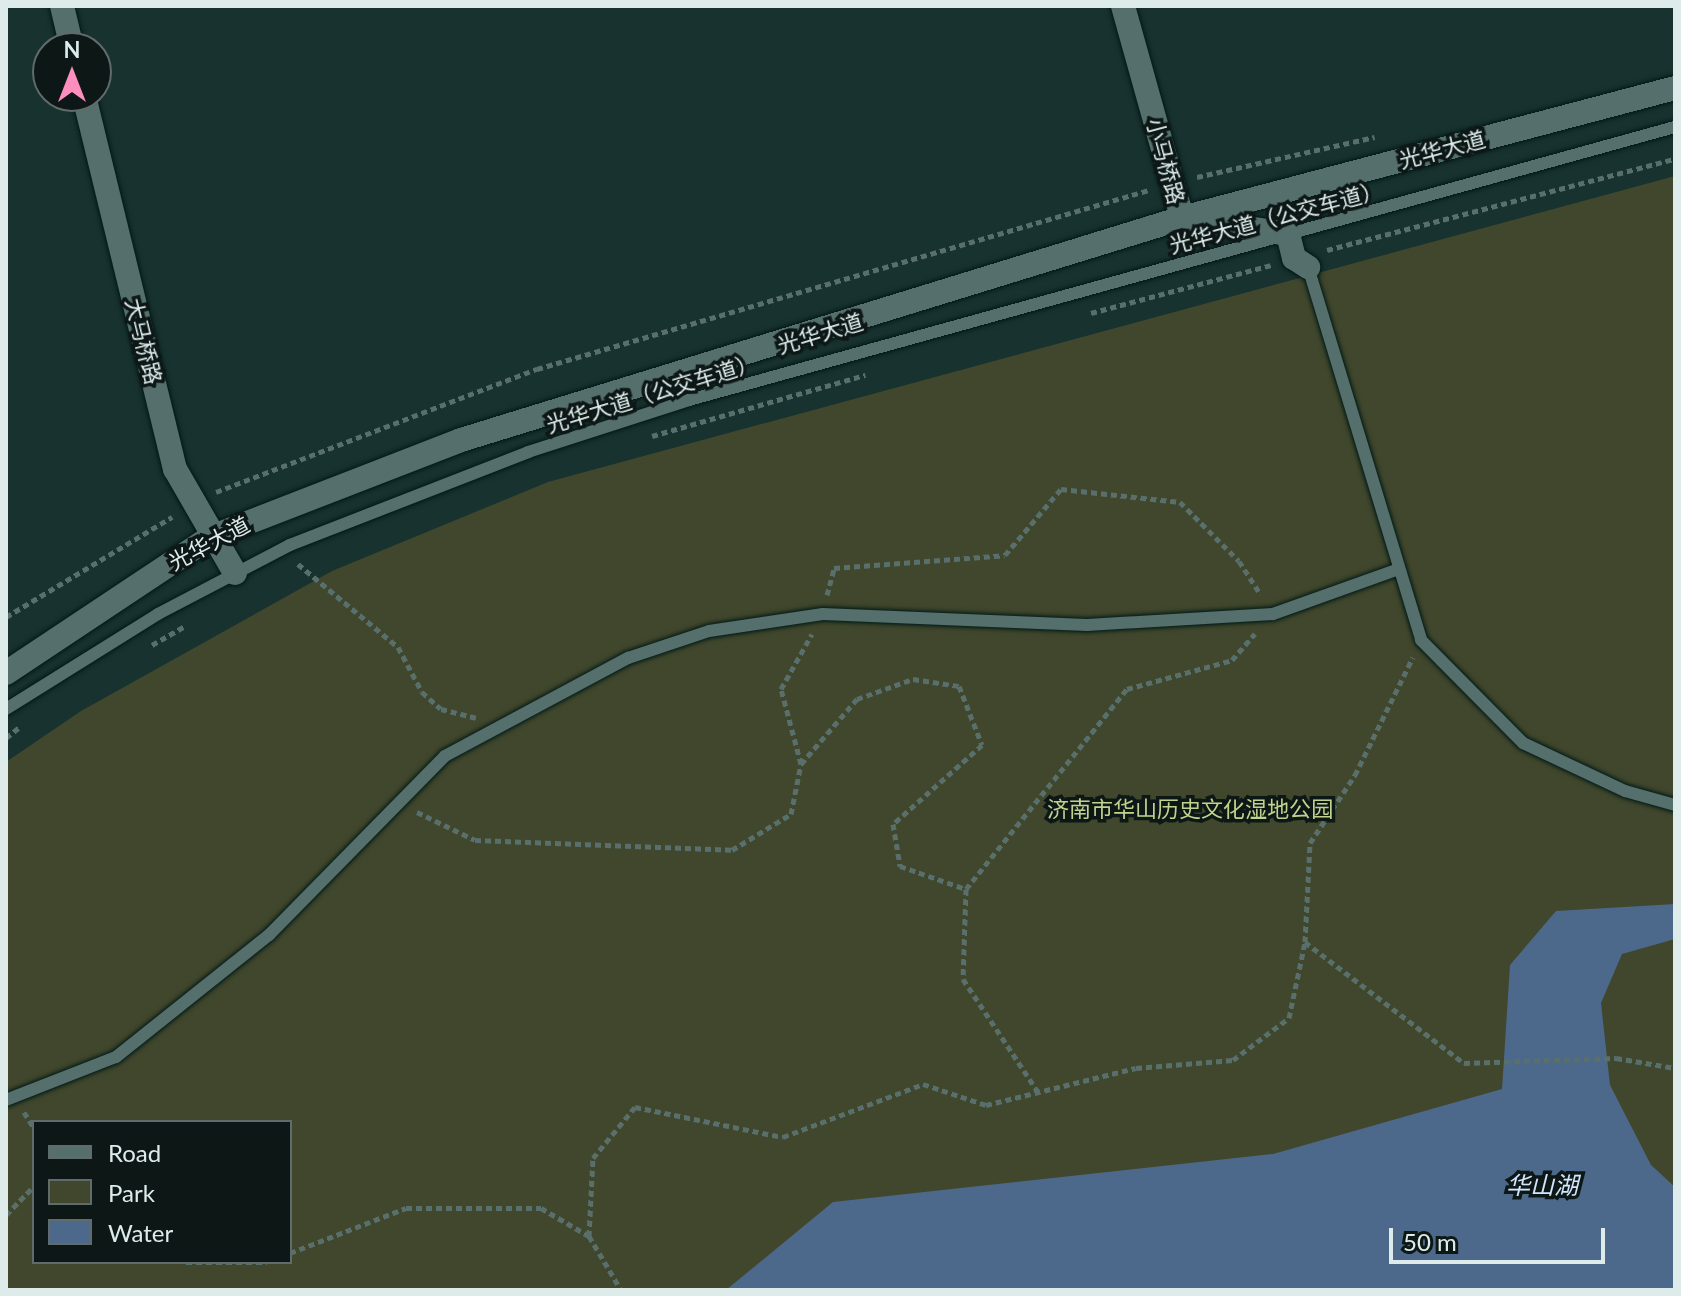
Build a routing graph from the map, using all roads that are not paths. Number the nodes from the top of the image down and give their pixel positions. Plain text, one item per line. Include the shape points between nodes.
1 (62, 6) edge
2 (1123, 6) edge
3 (68, 32) edge
4 (1675, 88) edge
5 (88, 112) edge
6 (1675, 127) edge
7 (1182, 218) junction
8 (1288, 234) junction
9 (1301, 263) joint
10 (211, 537) junction
11 (1399, 569) junction
12 (235, 573) junction
13 (6, 673) edge
14 (6, 709) edge
15 (1675, 805) edge
16 (6, 1100) edge

1 - 3 main road
2 - 7 main road, 小马桥路
4 - 7 main road, 光华大道
5 - 10 main road, 大马桥路 via 175,469
6 - 8 lane, 光华大道（公交车道）
7 - 8 main road, 小马桥路
7 - 10 main road, 光华大道 via 461,440
8 - 9 main road
8 - 12 lane, 光华大道（公交车道） via 675,404 389,502
9 - 11 lane
10 - 12 main road, 大马桥路
10 - 13 main road, 光华大道
11 - 15 lane via 1421,640 1523,743 1625,791
11 - 16 lane via 1273,614 1087,625 823,614 709,631 628,658 497,723 445,756 197,998 116,1057
12 - 14 lane, 光华大道（公交车道）

